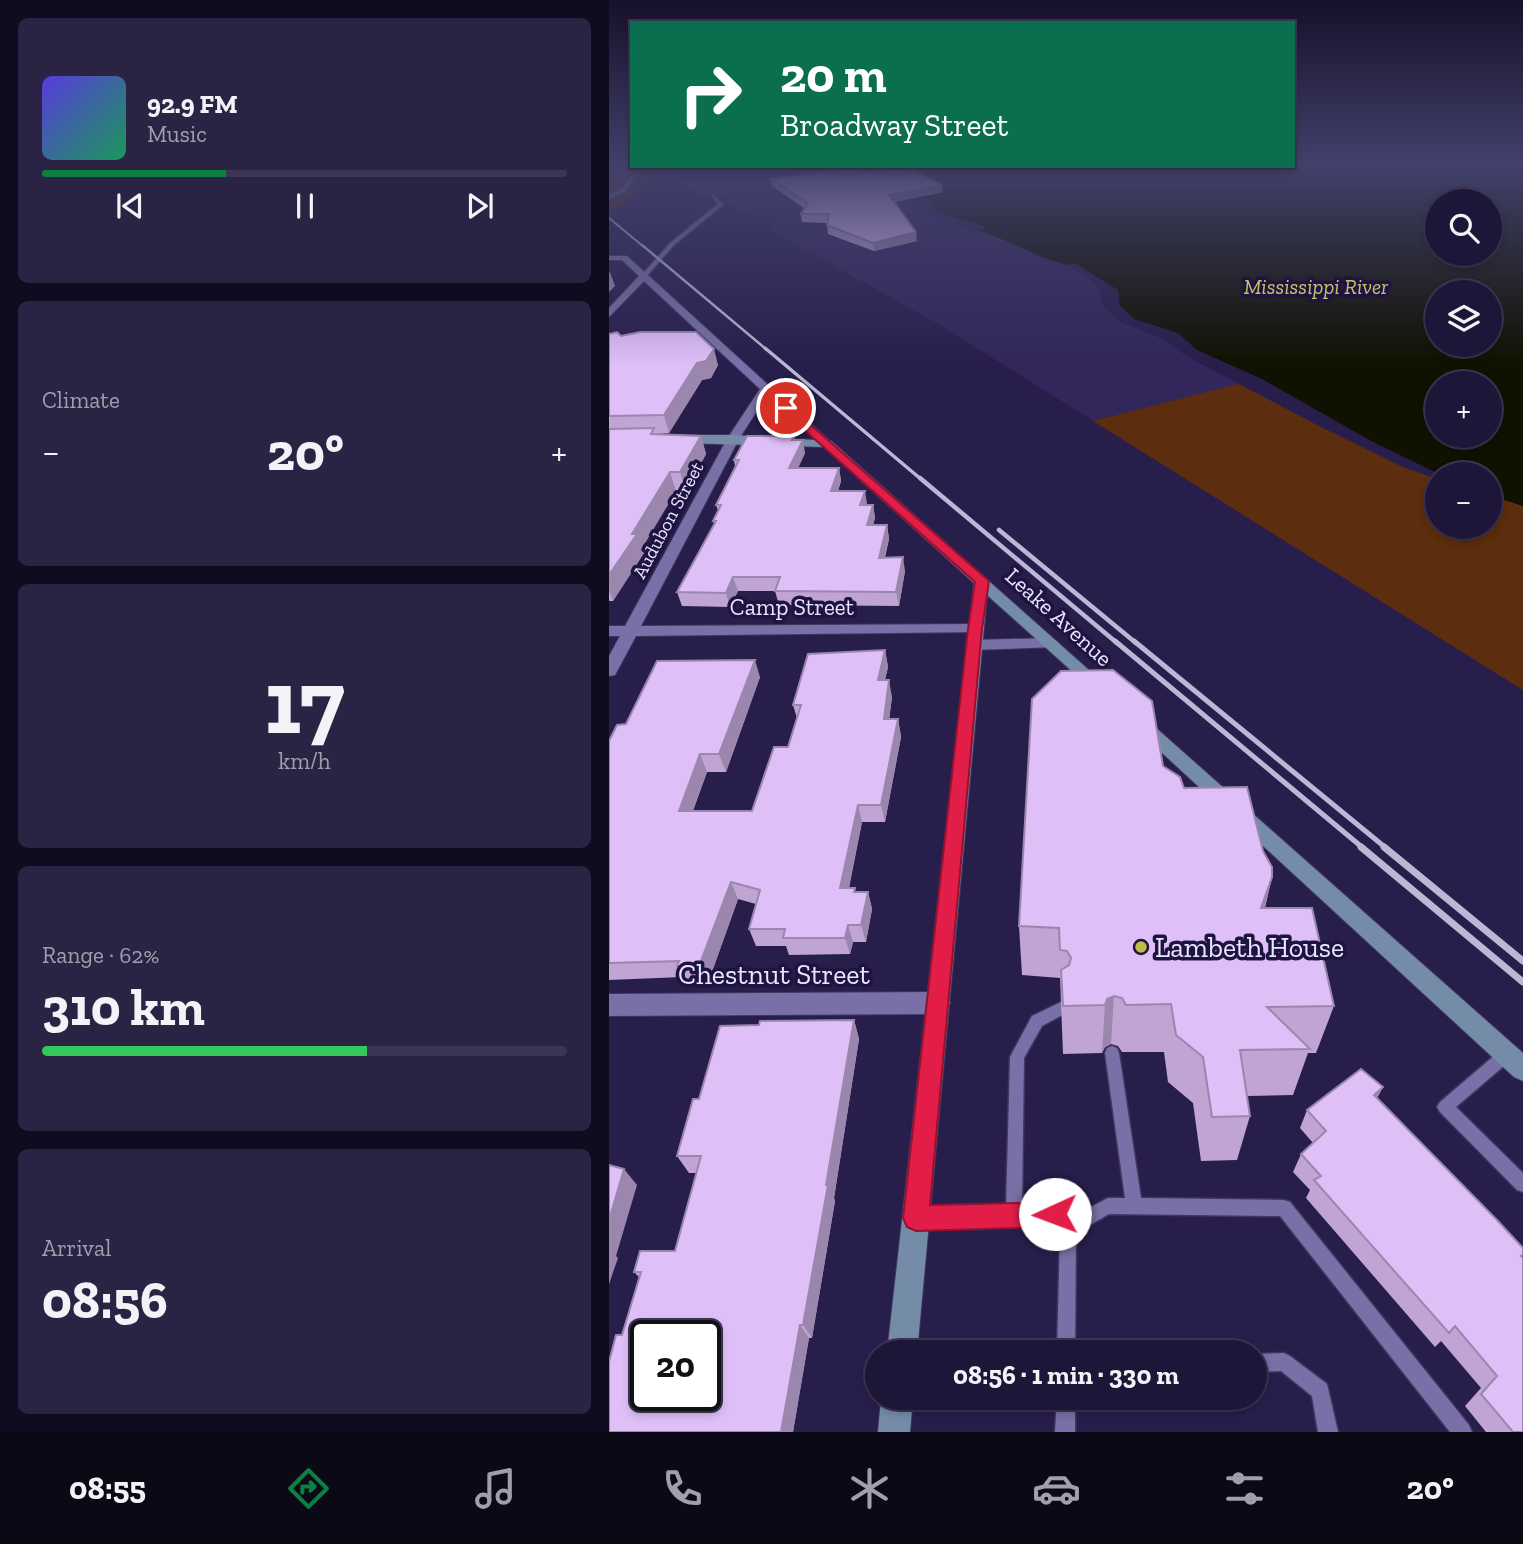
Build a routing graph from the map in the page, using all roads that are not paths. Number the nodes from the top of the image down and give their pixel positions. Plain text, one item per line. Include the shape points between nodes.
1 (687, 232) edge
2 (609, 258) edge
3 (643, 277) junction
4 (609, 314) edge
5 (698, 336) edge
6 (711, 336) junction
7 (765, 390) junction
8 (664, 439) edge
9 (733, 439) junction
10 (827, 444) junction
11 (982, 581) junction
12 (609, 631) edge
13 (632, 631) junction
14 (974, 637) junction
15 (1051, 642) junction
16 (609, 671) edge
17 (938, 1003) junction
18 (609, 1004) edge
19 (1061, 1008) edge
20 (1112, 1052) dead end
21 (1507, 1054) junction
22 (1523, 1069) edge
23 (1523, 1184) edge
24 (1134, 1206) junction
25 (1014, 1216) junction
26 (916, 1218) junction
27 (1068, 1228) junction
28 (903, 1340) edge
29 (1066, 1340) edge
30 (1267, 1363) edge
31 (896, 1410) edge
32 (1066, 1410) edge
33 (894, 1432) edge
34 (1065, 1432) edge
35 (1328, 1432) edge
36 (1462, 1432) edge

1 - 3 lane
2 - 3 street, Leake Avenue via 624,258
3 - 4 street
3 - 6 street, Leake Avenue
5 - 6 street
6 - 7 street, Leake Avenue
7 - 9 street, Audubon Street
7 - 10 street, Leake Avenue
8 - 9 street
9 - 10 street
9 - 13 street, Audubon Street
10 - 11 street, Leake Avenue
11 - 14 street
11 - 15 street, Leake Avenue
12 - 13 street, Camp Street
13 - 14 street, Camp Street
13 - 16 street, Audubon Street
14 - 15 street, Camp Street
14 - 17 street
15 - 21 street, Leake Avenue
17 - 18 street, Chestnut Street
17 - 26 street
19 - 25 lane via 1037,1021 1017,1057
20 - 24 lane
21 - 22 street, Leake Avenue
21 - 23 lane via 1445,1107
24 - 27 lane via 1108,1206
24 - 36 lane via 1284,1208
25 - 26 lane
25 - 27 lane via 1055,1214
26 - 28 street
27 - 29 lane
30 - 35 lane via 1284,1362 1320,1391
31 - 33 street
32 - 34 lane

